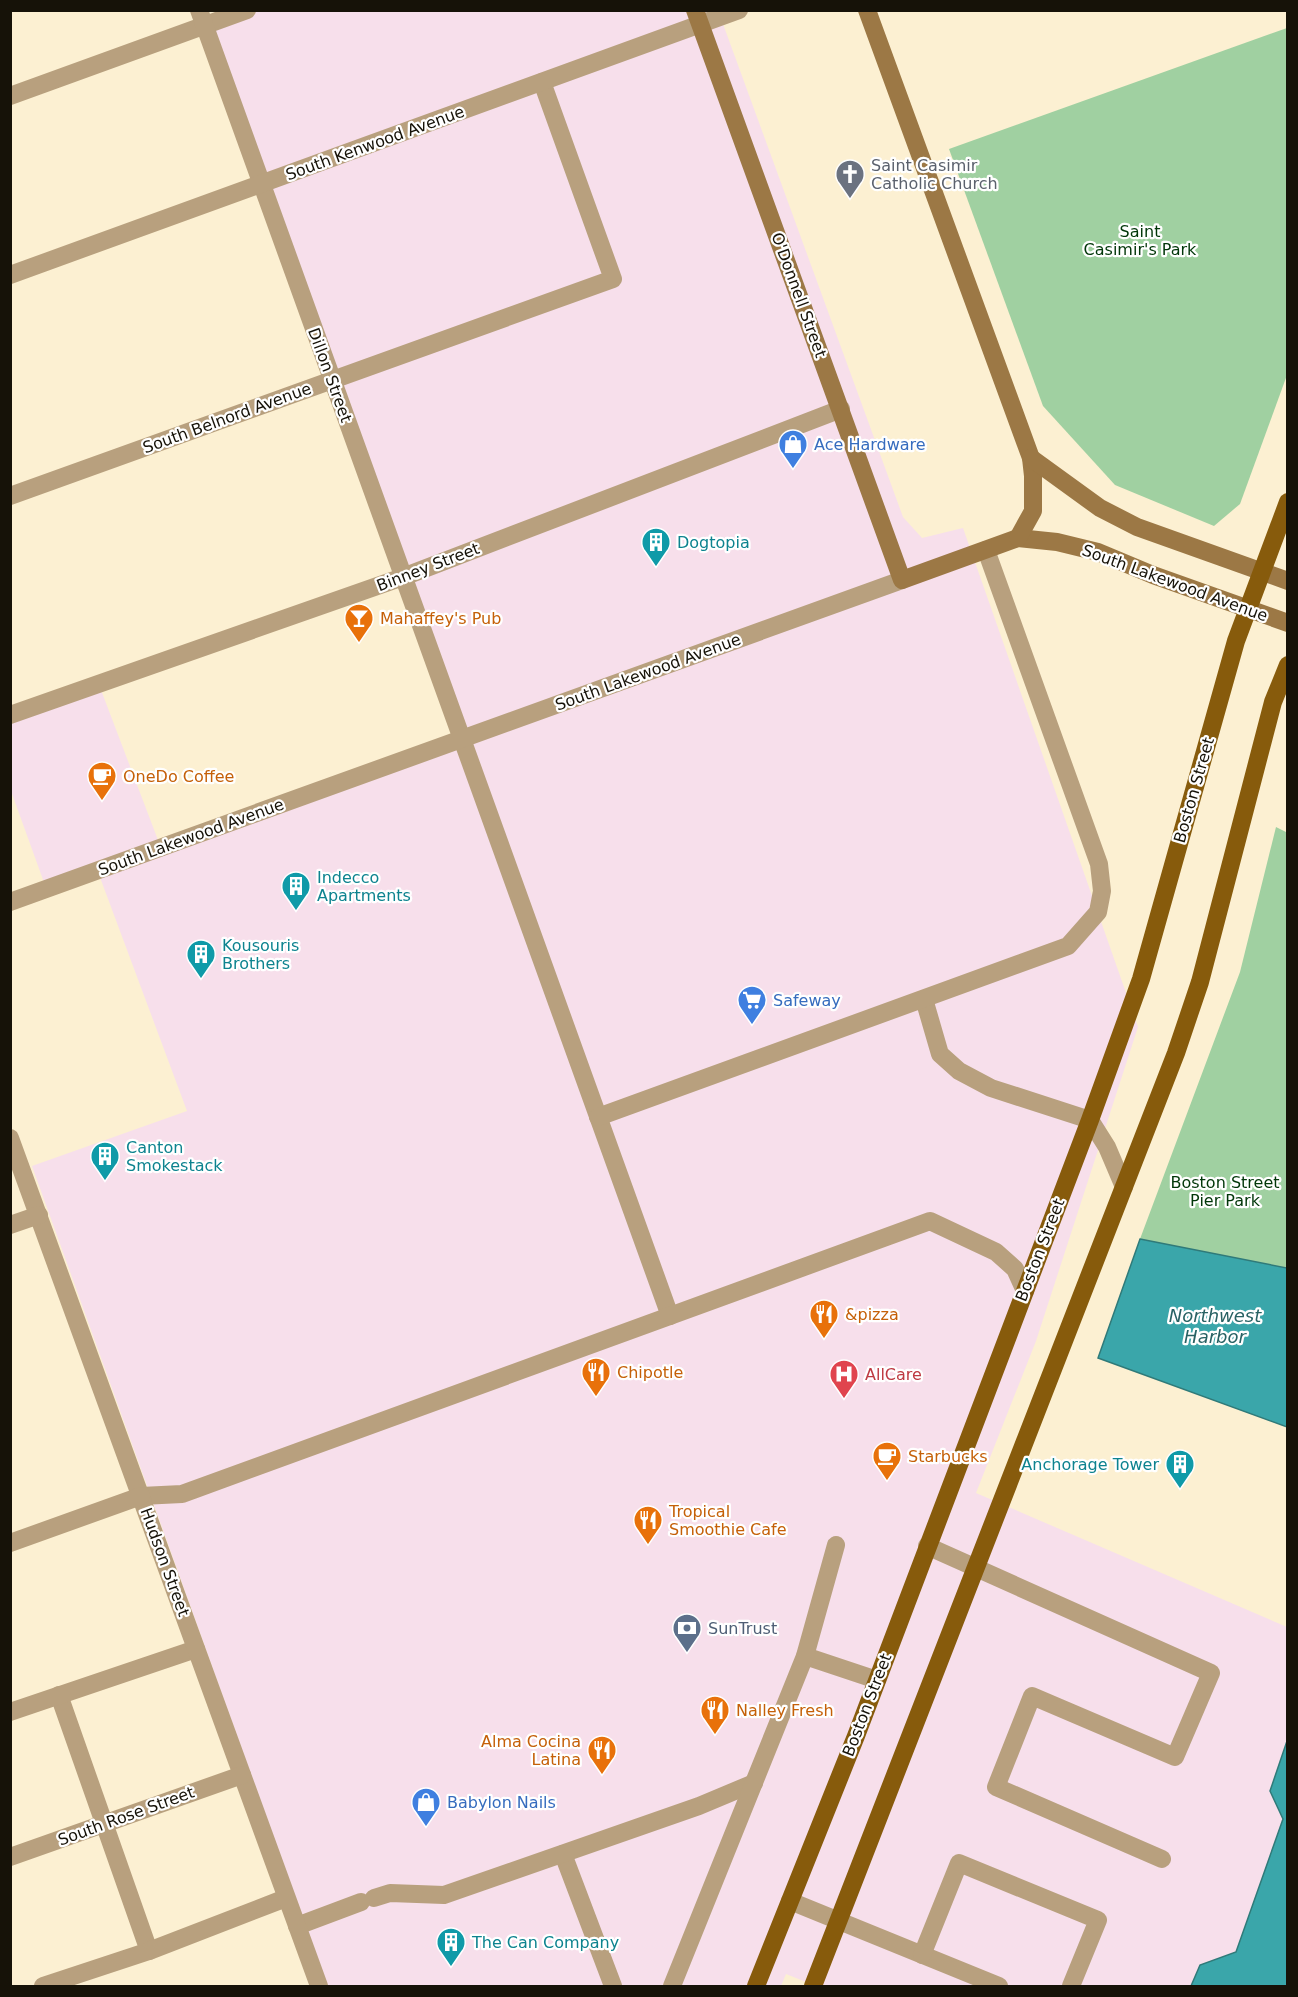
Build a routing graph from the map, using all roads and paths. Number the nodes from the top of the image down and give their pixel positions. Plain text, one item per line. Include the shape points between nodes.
1 (247, 10) edge
2 (739, 10) edge
3 (867, 10) edge
4 (201, 18) edge
5 (697, 18) edge
6 (542, 82) junction
7 (10, 96) edge
8 (261, 184) junction
9 (10, 275) edge
10 (332, 380) junction
11 (841, 409) junction
12 (1031, 458) junction
13 (10, 496) edge
14 (1287, 502) edge
15 (1018, 537) junction
16 (986, 550) junction
17 (1261, 572) junction
18 (403, 577) junction
19 (902, 580) junction
20 (1287, 581) edge
21 (1247, 609) junction
22 (1287, 623) edge
23 (1287, 665) edge
24 (10, 715) edge
25 (462, 739) junction
26 (10, 902) edge
27 (924, 999) junction
28 (598, 1117) junction
29 (1090, 1120) junction
30 (10, 1138) edge
31 (1124, 1187) junction
32 (39, 1215) junction
33 (10, 1225) edge
34 (1025, 1291) junction
35 (670, 1316) junction
36 (135, 1498) junction
37 (10, 1543) edge
38 (836, 1545) dead end
39 (927, 1546) junction
40 (975, 1566) junction
41 (196, 1649) junction
42 (805, 1656) junction
43 (877, 1680) junction
44 (59, 1695) junction
45 (10, 1712) edge
46 (242, 1775) junction
47 (754, 1783) junction
48 (106, 1824) junction
49 (563, 1854) junction
50 (10, 1857) edge
51 (1162, 1858) dead end
52 (286, 1898) junction
53 (790, 1901) junction
54 (838, 1921) junction
55 (297, 1926) junction
56 (149, 1951) junction
57 (922, 1955) junction
58 (43, 1986) edge
59 (319, 1986) edge
60 (612, 1986) edge
61 (672, 1986) edge
62 (756, 1986) edge
63 (813, 1986) edge
64 (999, 1986) edge
65 (1071, 1986) edge

1 - 4 street
2 - 5 street, South Kenwood Avenue
3 - 12 street
4 - 7 street
4 - 8 street, Dillon Street
5 - 6 street, South Kenwood Avenue
5 - 11 street, O'Donnell Street
6 - 8 street, South Kenwood Avenue
6 - 10 street, South Belnord Avenue via 613,279
8 - 9 street, South Kenwood Avenue
8 - 10 street, Dillon Street
10 - 13 street, South Belnord Avenue
10 - 18 street, Dillon Street
11 - 18 street, Binney Street
11 - 19 street, O'Donnell Street
12 - 15 street via 1033,511
12 - 17 street via 1101,508 1137,527
14 - 17 main road, Boston Street
15 - 16 street, South Lakewood Avenue
15 - 21 street, South Lakewood Avenue via 1098,552
16 - 19 street, South Lakewood Avenue
16 - 27 street via 1099,864 1102,891 1098,912 1068,946
17 - 20 street
17 - 21 main road, Boston Street
18 - 24 street, Binney Street
18 - 25 street, Dillon Street
19 - 25 street, South Lakewood Avenue
21 - 22 street, South Lakewood Avenue
21 - 29 main road, Boston Street via 1141,979
23 - 31 main road via 1270,712 1200,982
25 - 26 street, South Lakewood Avenue
25 - 28 street, Dillon Street
27 - 28 street
27 - 29 street via 940,1054 959,1071 991,1088
28 - 35 street, Dillon Street
29 - 31 street
29 - 34 main road, Boston Street
30 - 32 street, Hudson Street
31 - 40 main road
32 - 33 street
32 - 36 street, Hudson Street
34 - 35 street via 1015,1269 996,1252 930,1221
34 - 39 main road, Boston Street
35 - 36 street via 182,1494
36 - 37 street
36 - 41 street, Hudson Street
38 - 42 street
39 - 40 street
39 - 43 main road, Boston Street
40 - 51 street via 1211,1673 1175,1757 1032,1696 996,1787
40 - 54 main road
41 - 44 street
41 - 46 street, Hudson Street
42 - 43 street
42 - 47 street
43 - 53 main road, Boston Street
44 - 45 street
44 - 48 street
46 - 48 street, South Rose Street
46 - 52 street, Hudson Street
47 - 49 street
47 - 61 street
48 - 50 street, South Rose Street
48 - 56 street
49 - 55 street via 444,1895 390,1893
49 - 60 street
52 - 55 street, Hudson Street
52 - 56 street
53 - 54 street
53 - 62 main road, Boston Street
54 - 57 street
54 - 63 main road
55 - 59 street, Hudson Street
56 - 58 street
57 - 64 street
57 - 65 street via 959,1863 1098,1920

